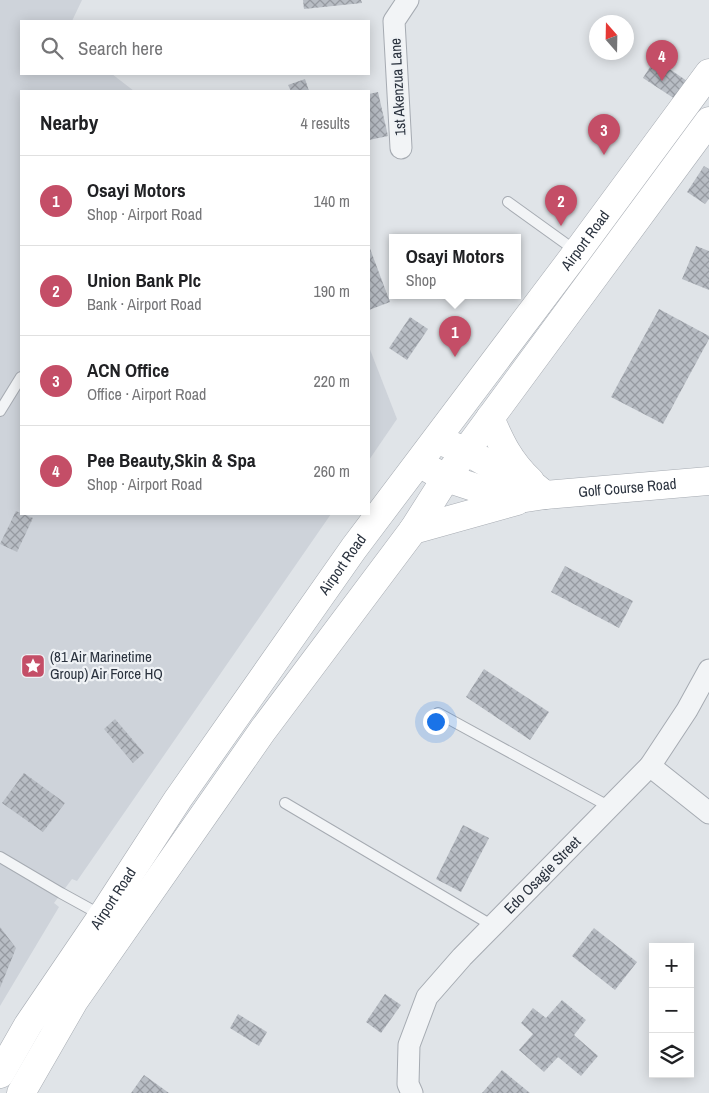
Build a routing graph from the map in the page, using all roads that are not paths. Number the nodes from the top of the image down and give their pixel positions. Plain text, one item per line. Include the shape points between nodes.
1 (408, 0) edge
2 (709, 73) edge
3 (709, 121) edge
4 (401, 148) dead end
5 (508, 202) dead end
6 (577, 252) junction
7 (20, 379) edge
8 (0, 411) edge
9 (490, 418) junction
10 (436, 440) junction
11 (466, 451) junction
12 (418, 464) junction
13 (446, 478) junction
14 (709, 481) edge
15 (535, 493) junction
16 (413, 530) junction
17 (709, 670) edge
18 (438, 713) dead end
19 (650, 766) junction
20 (285, 803) dead end
21 (610, 806) junction
22 (709, 814) edge
23 (0, 857) edge
24 (102, 916) junction
25 (493, 926) junction
26 (0, 1074) edge
27 (21, 1093) edge
28 (412, 1093) edge

1 - 4 street, 1st Akenzua Lane via 394,21
2 - 6 main road, Airport Road
3 - 9 main road, Airport Road
5 - 6 lane
6 - 10 main road, Airport Road
7 - 8 lane
9 - 11 main road, Airport Road
9 - 15 main road via 502,446
10 - 11 main road, Golf Course Road
10 - 12 main road, Airport Road
11 - 13 main road, Airport Road
11 - 15 main road, Golf Course Road
12 - 13 main road, Golf Course Road
12 - 24 main road, Airport Road via 354,548 183,791
13 - 15 main road, Golf Course Road via 519,499
13 - 16 main road, Airport Road
14 - 15 main road, Golf Course Road
15 - 16 main road
16 - 27 main road, Airport Road via 263,730 74,1001
17 - 19 street, Edo Osagie Street
18 - 21 lane
19 - 21 street, Edo Osagie Street
19 - 22 street
20 - 25 lane
21 - 25 street, Edo Osagie Street
23 - 24 lane
24 - 26 main road, Airport Road via 28,1025
25 - 28 street, Edo Osagie Street via 427,997 409,1045 408,1084

